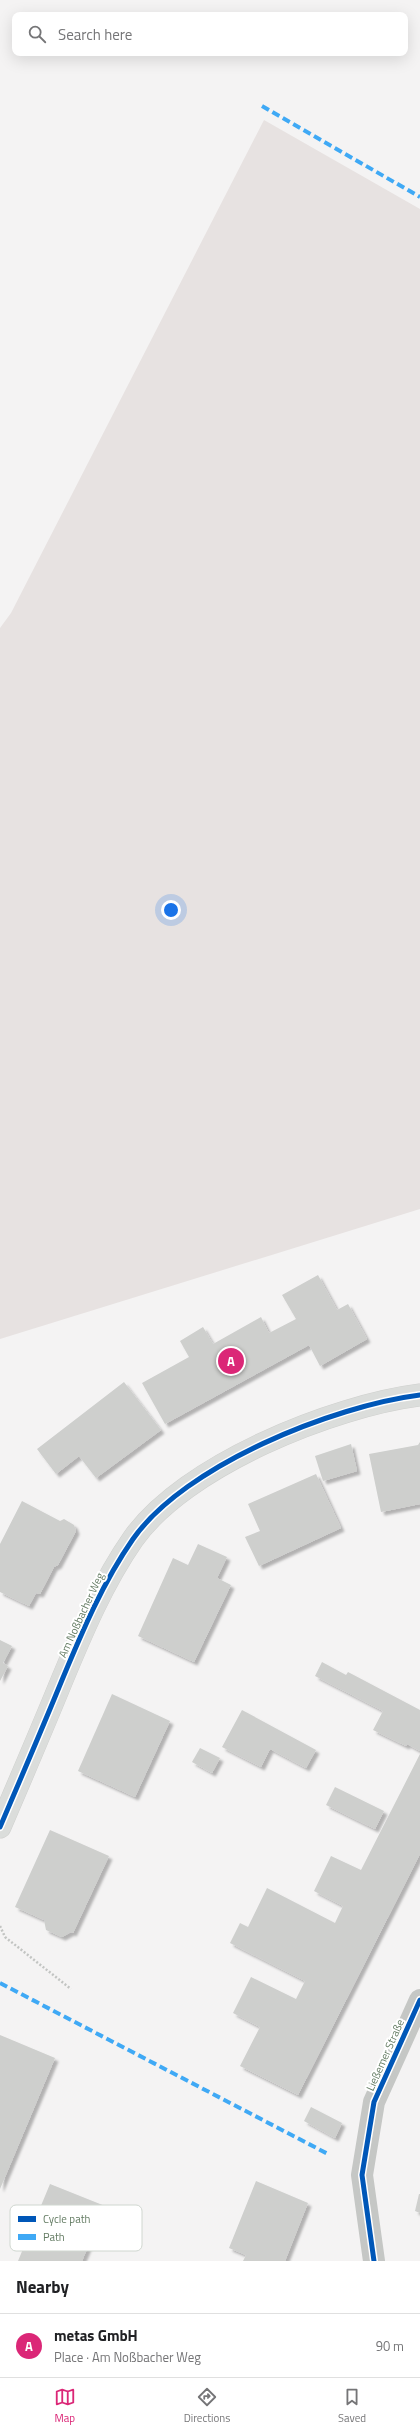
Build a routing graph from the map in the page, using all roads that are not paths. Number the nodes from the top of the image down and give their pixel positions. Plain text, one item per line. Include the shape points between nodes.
1 (420, 1395) edge
2 (0, 1827) edge
3 (420, 2000) edge
4 (374, 2261) edge

1 - 2 street, Am Noßbacher Weg via 334,1414 264,1444 205,1475 165,1504 134,1538 102,1590
3 - 4 street, Ließemer Straße via 374,2102 362,2175

